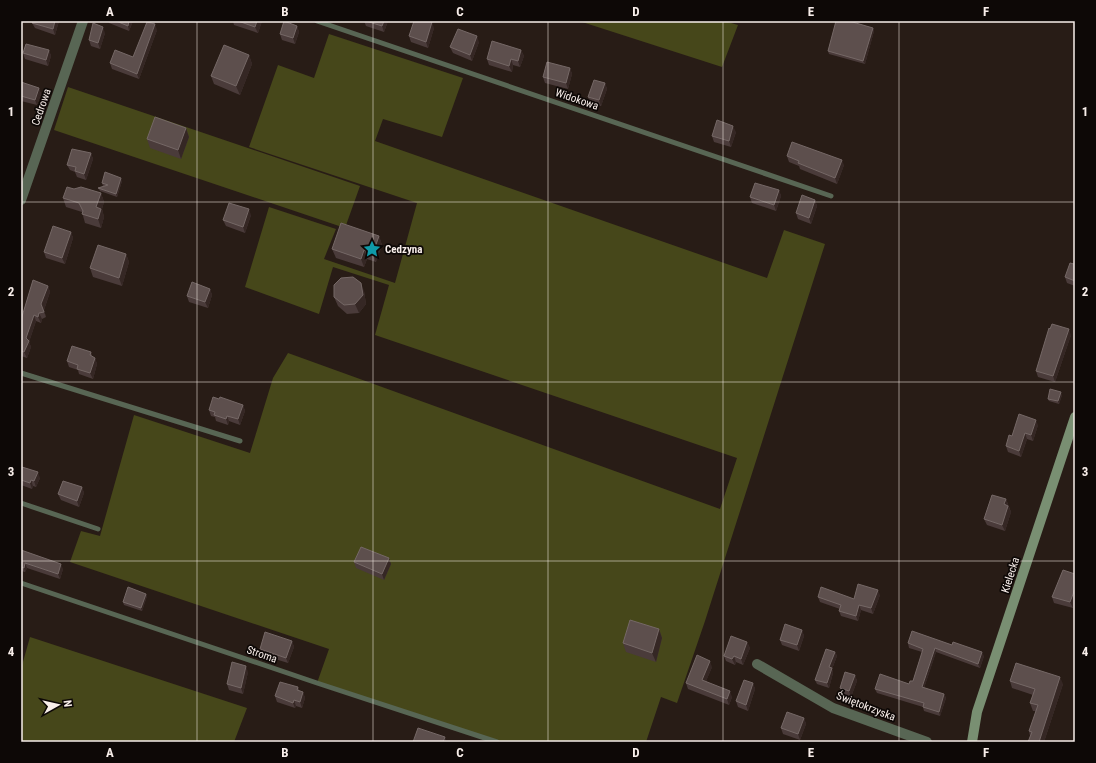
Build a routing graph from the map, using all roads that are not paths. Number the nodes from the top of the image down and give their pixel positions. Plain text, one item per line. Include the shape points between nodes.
1 (83, 21) edge
2 (317, 21) edge
3 (831, 196) dead end
4 (21, 200) edge
5 (21, 373) edge
6 (1075, 417) edge
7 (240, 441) dead end
8 (21, 503) edge
9 (98, 528) dead end
10 (21, 583) edge
11 (757, 664) dead end
12 (497, 742) edge
13 (926, 742) edge
14 (972, 742) edge

1 - 4 street, Cedrowa
2 - 3 lane, Widokowa
5 - 7 lane
6 - 14 street, Kielecka via 977,712
8 - 9 lane
10 - 12 lane, Stroma
11 - 13 street, Świętokrzyska via 833,708

